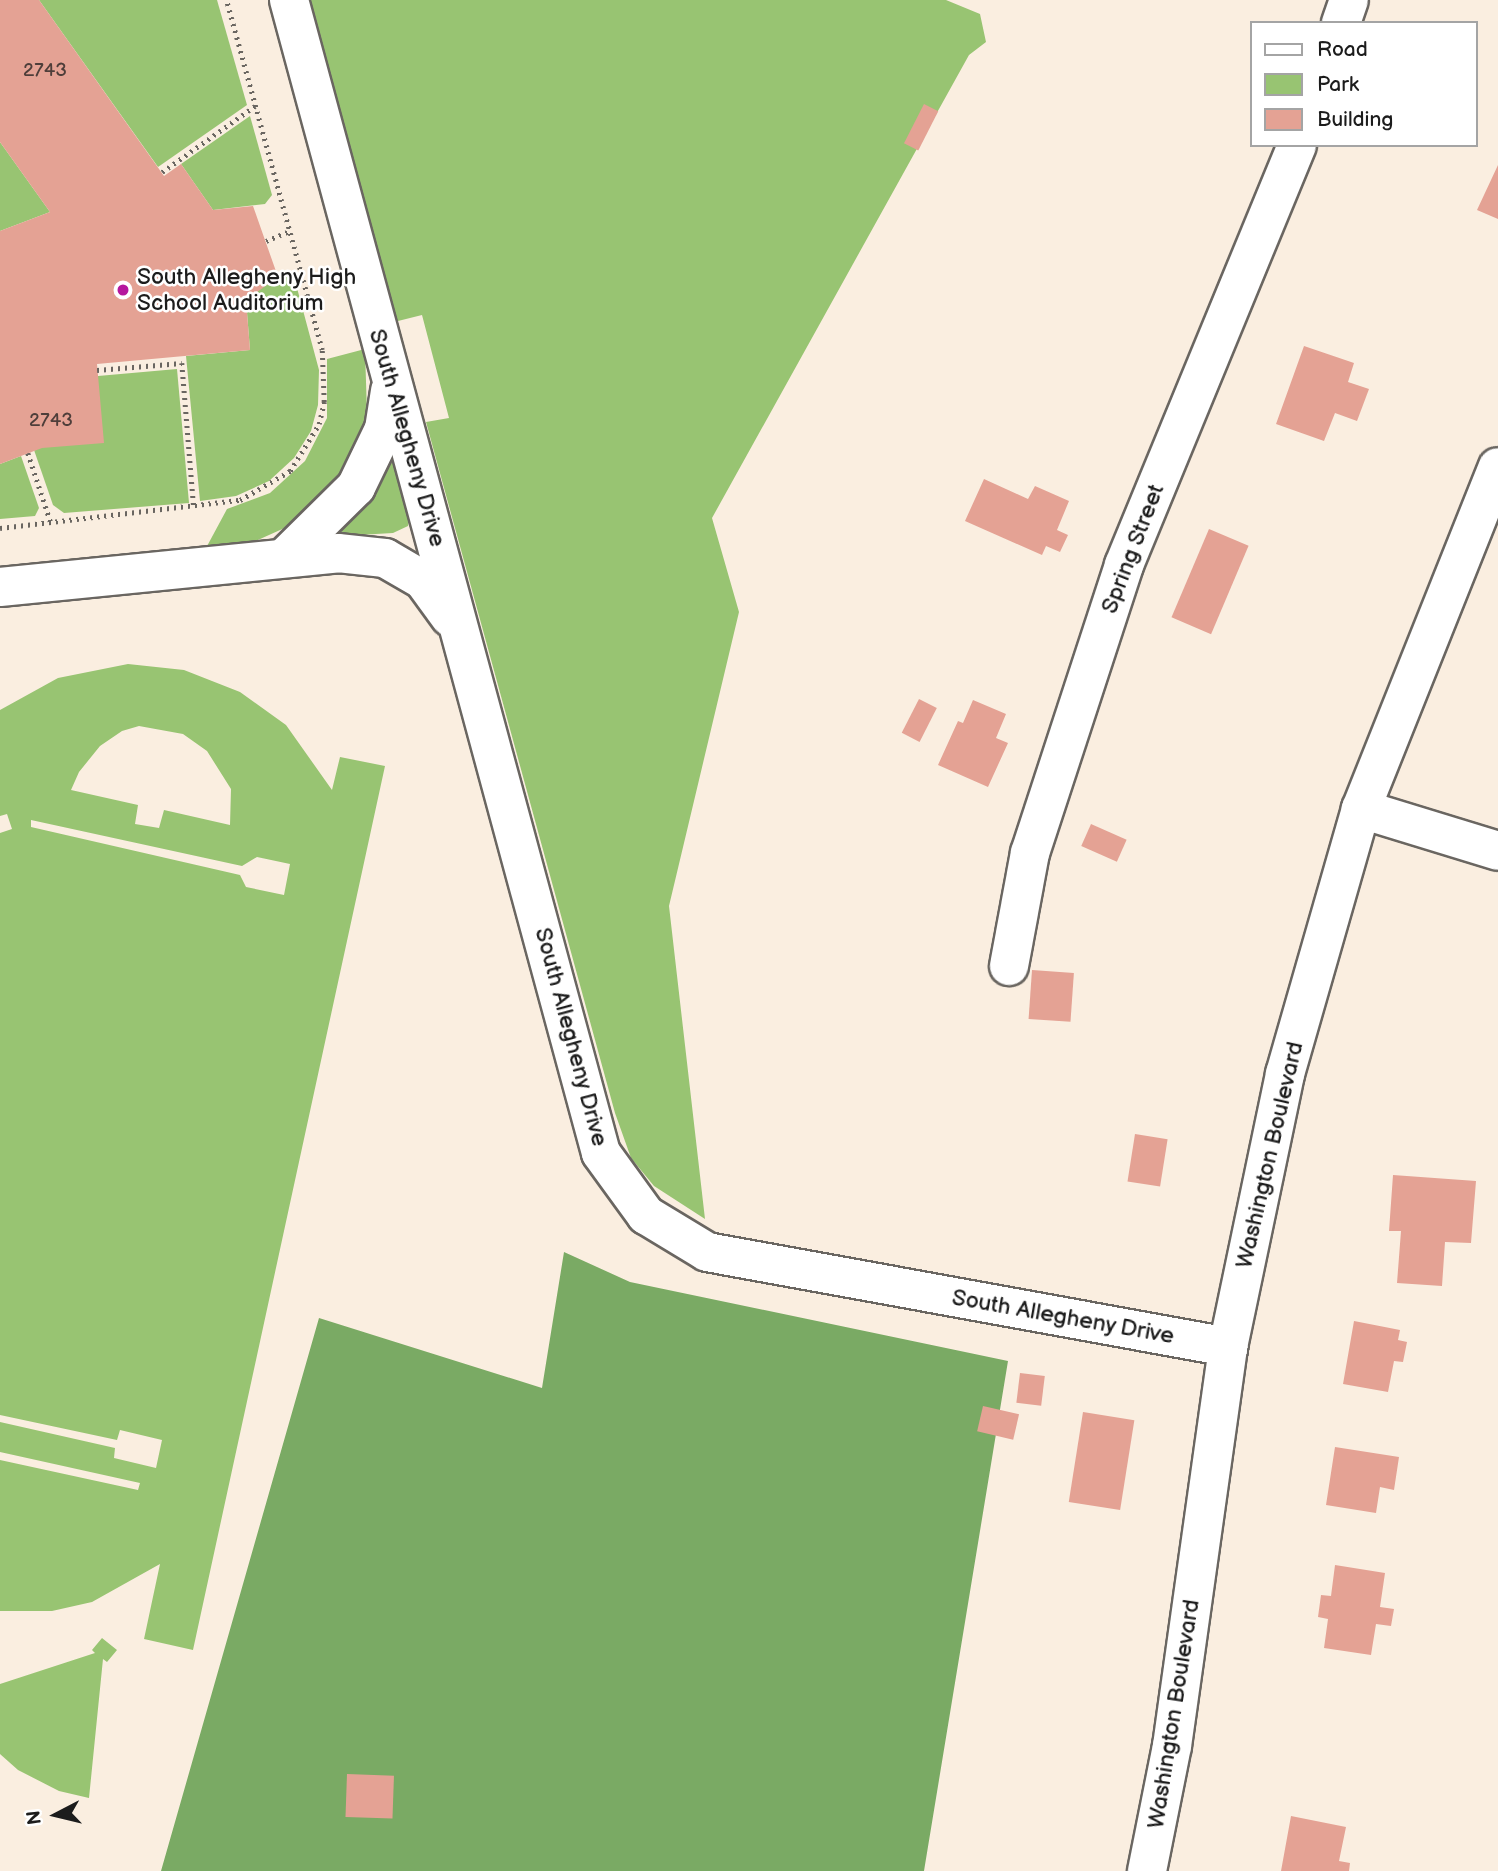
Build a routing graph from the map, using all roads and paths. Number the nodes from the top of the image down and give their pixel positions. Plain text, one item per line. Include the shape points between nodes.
1 (226, 0) edge
2 (289, 0) edge
3 (1349, 0) edge
4 (1342, 21) edge
5 (255, 106) junction
6 (1296, 147) edge
7 (162, 172) dead end
8 (290, 231) junction
9 (266, 240) dead end
10 (97, 370) dead end
11 (391, 384) junction
12 (28, 453) dead end
13 (1498, 467) edge
14 (194, 509) junction
15 (51, 523) junction
16 (0, 528) edge
17 (284, 558) junction
18 (0, 587) edge
19 (462, 633) junction
20 (1361, 809) junction
21 (1498, 851) edge
22 (1009, 966) dead end
23 (1228, 1347) junction
24 (1147, 1871) edge

1 - 5 path
2 - 11 street, South Allegheny Drive
3 - 4 street
5 - 7 path
5 - 8 path
6 - 22 street, Spring Street via 1124,565 1030,852
8 - 9 path
8 - 14 path via 322,350 324,402 319,424 302,456 278,481 240,500
10 - 14 path via 182,363
11 - 17 street via 384,429 356,486
11 - 19 street, South Allegheny Drive
12 - 15 path
13 - 20 street, Washington Boulevard
14 - 15 path
15 - 16 path
17 - 18 street, South Allegheny Drive
17 - 19 street, South Allegheny Drive via 338,553 385,558 423,580
19 - 23 street, South Allegheny Drive via 601,1153 646,1214 706,1252
20 - 21 street
20 - 23 street, Washington Boulevard via 1285,1074
23 - 24 street, Washington Boulevard via 1172,1746

